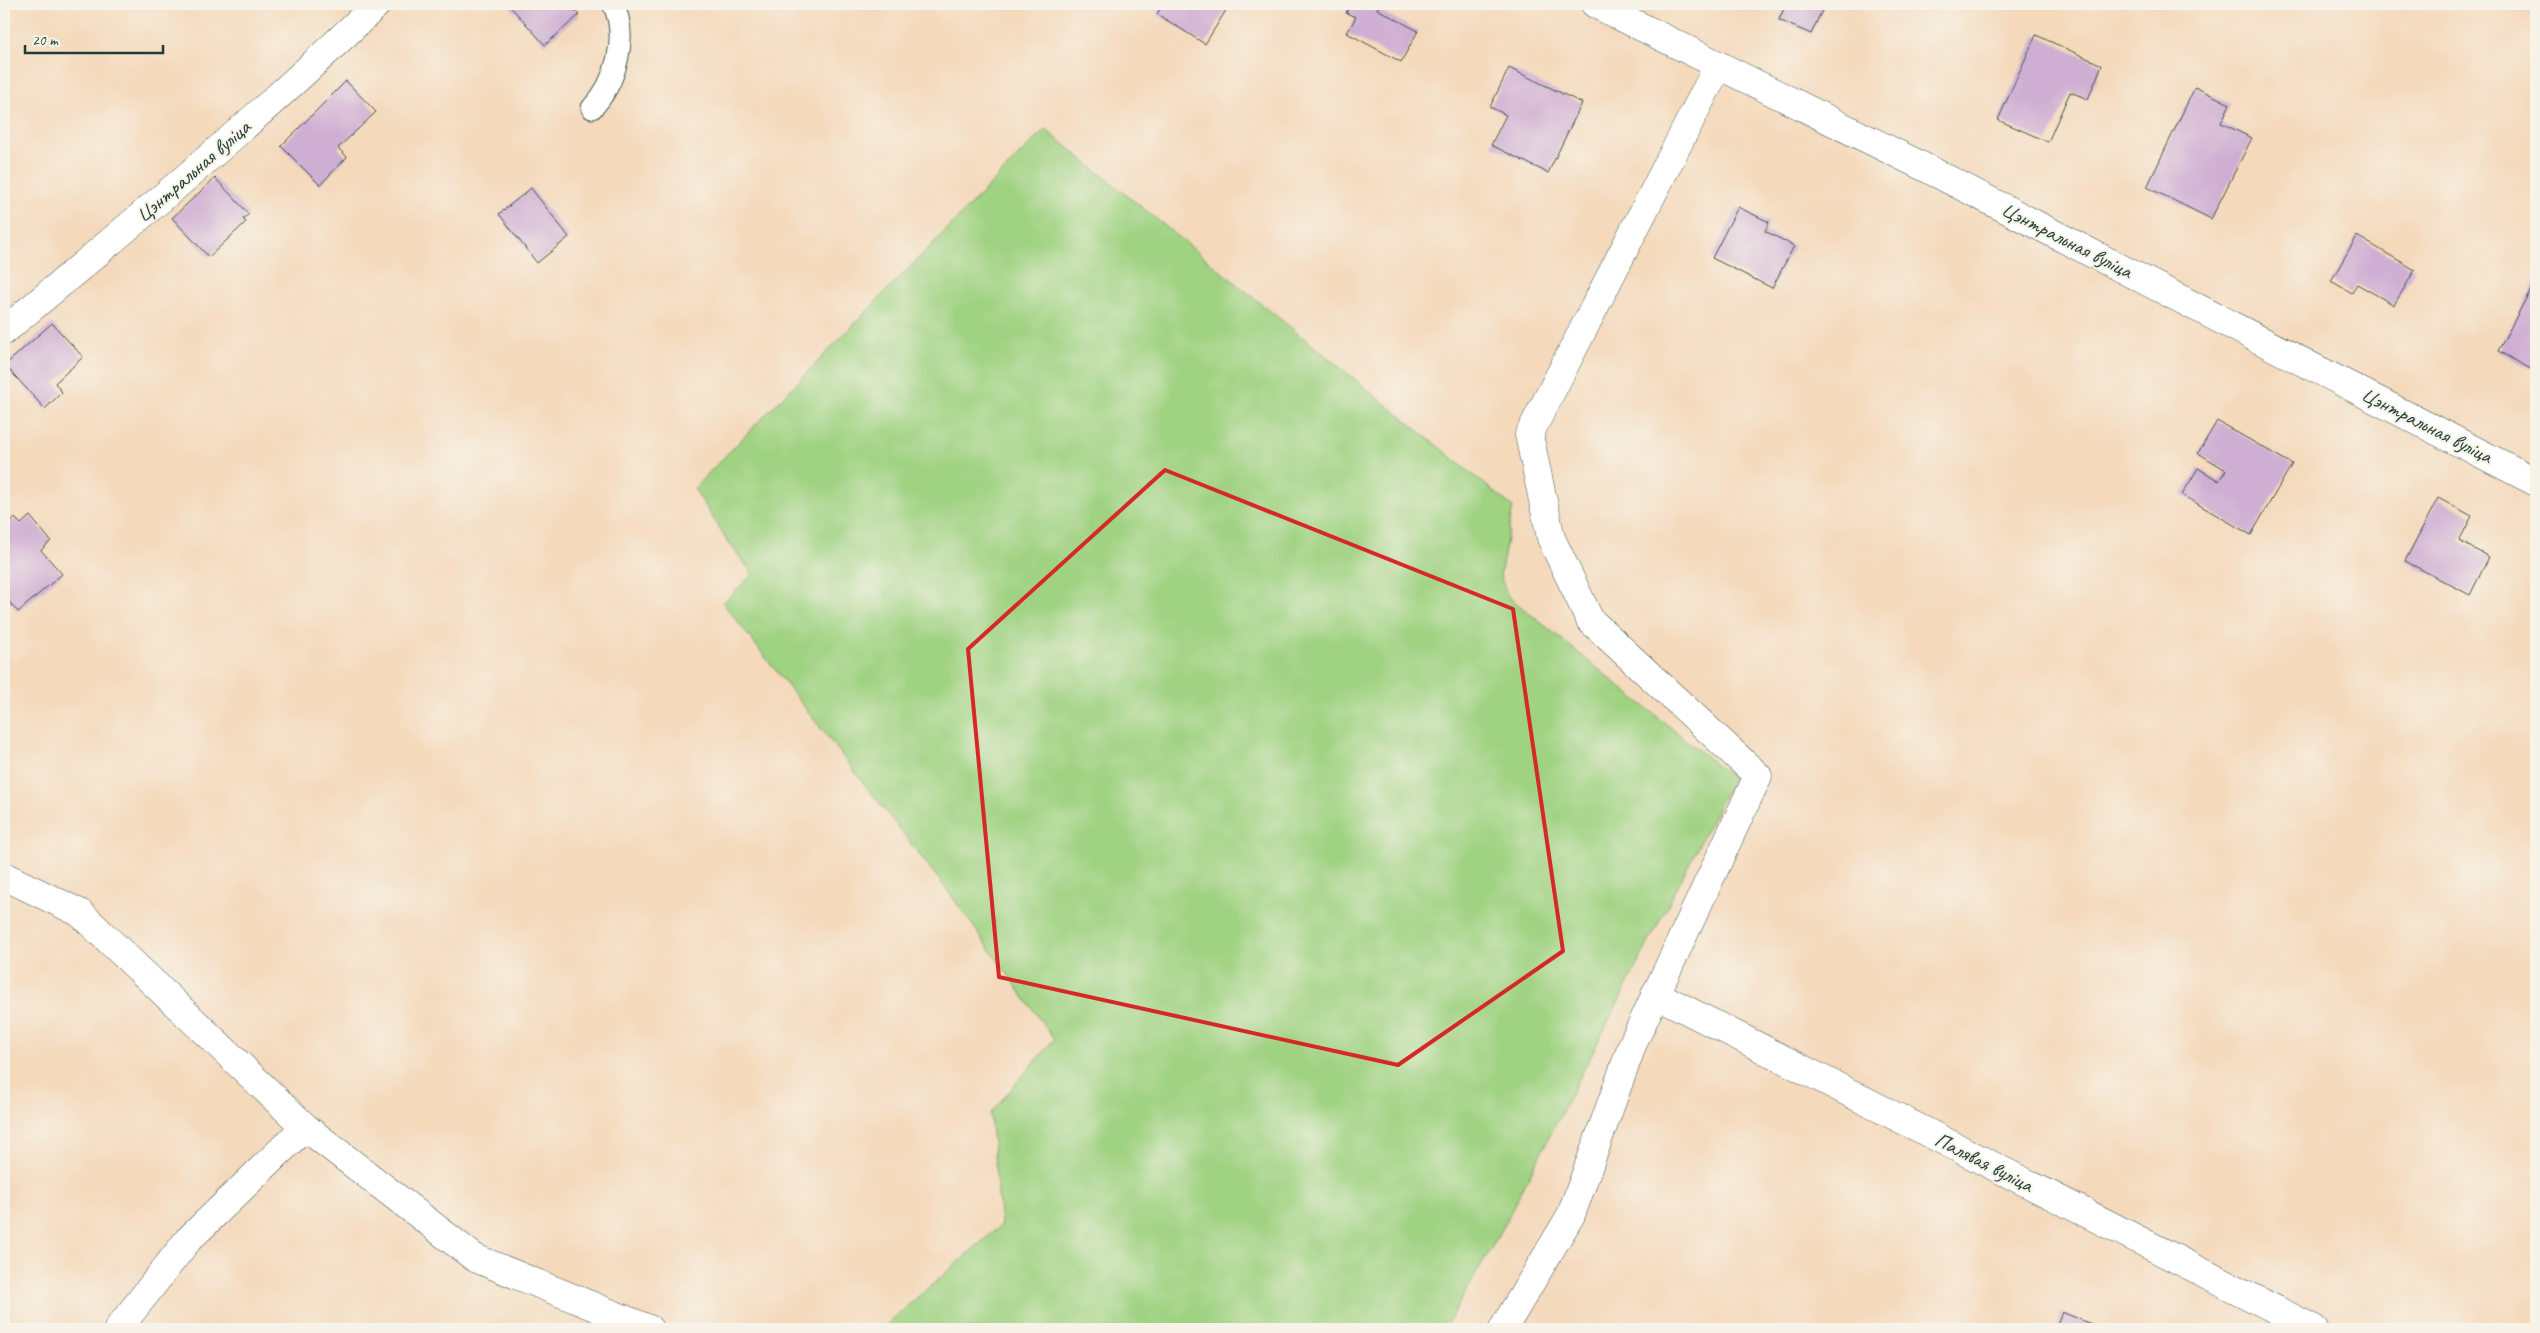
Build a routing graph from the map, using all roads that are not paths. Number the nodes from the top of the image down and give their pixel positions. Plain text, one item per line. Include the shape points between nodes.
1 (377, 4) edge
2 (613, 4) edge
3 (1595, 4) edge
4 (1718, 66) junction
5 (592, 108) dead end
6 (4, 331) edge
7 (2536, 482) edge
8 (4, 876) edge
9 (1655, 994) junction
10 (305, 1127) junction
11 (118, 1329) edge
12 (649, 1329) edge
13 (1503, 1329) edge
14 (2314, 1329) edge

1 - 6 street, Цэнтральная вуліца via 311,68
2 - 5 lane via 620,32 619,55 604,95
3 - 4 street, Цэнтральная вуліца
4 - 7 street, Цэнтральная вуліца via 1934,172
4 - 9 street via 1529,435 1551,538 1590,620 1758,776
8 - 10 street via 80,913
9 - 13 street via 1632,1043 1571,1216
9 - 14 street, Палявая вуліца
10 - 11 street via 188,1240
10 - 12 street via 475,1258

